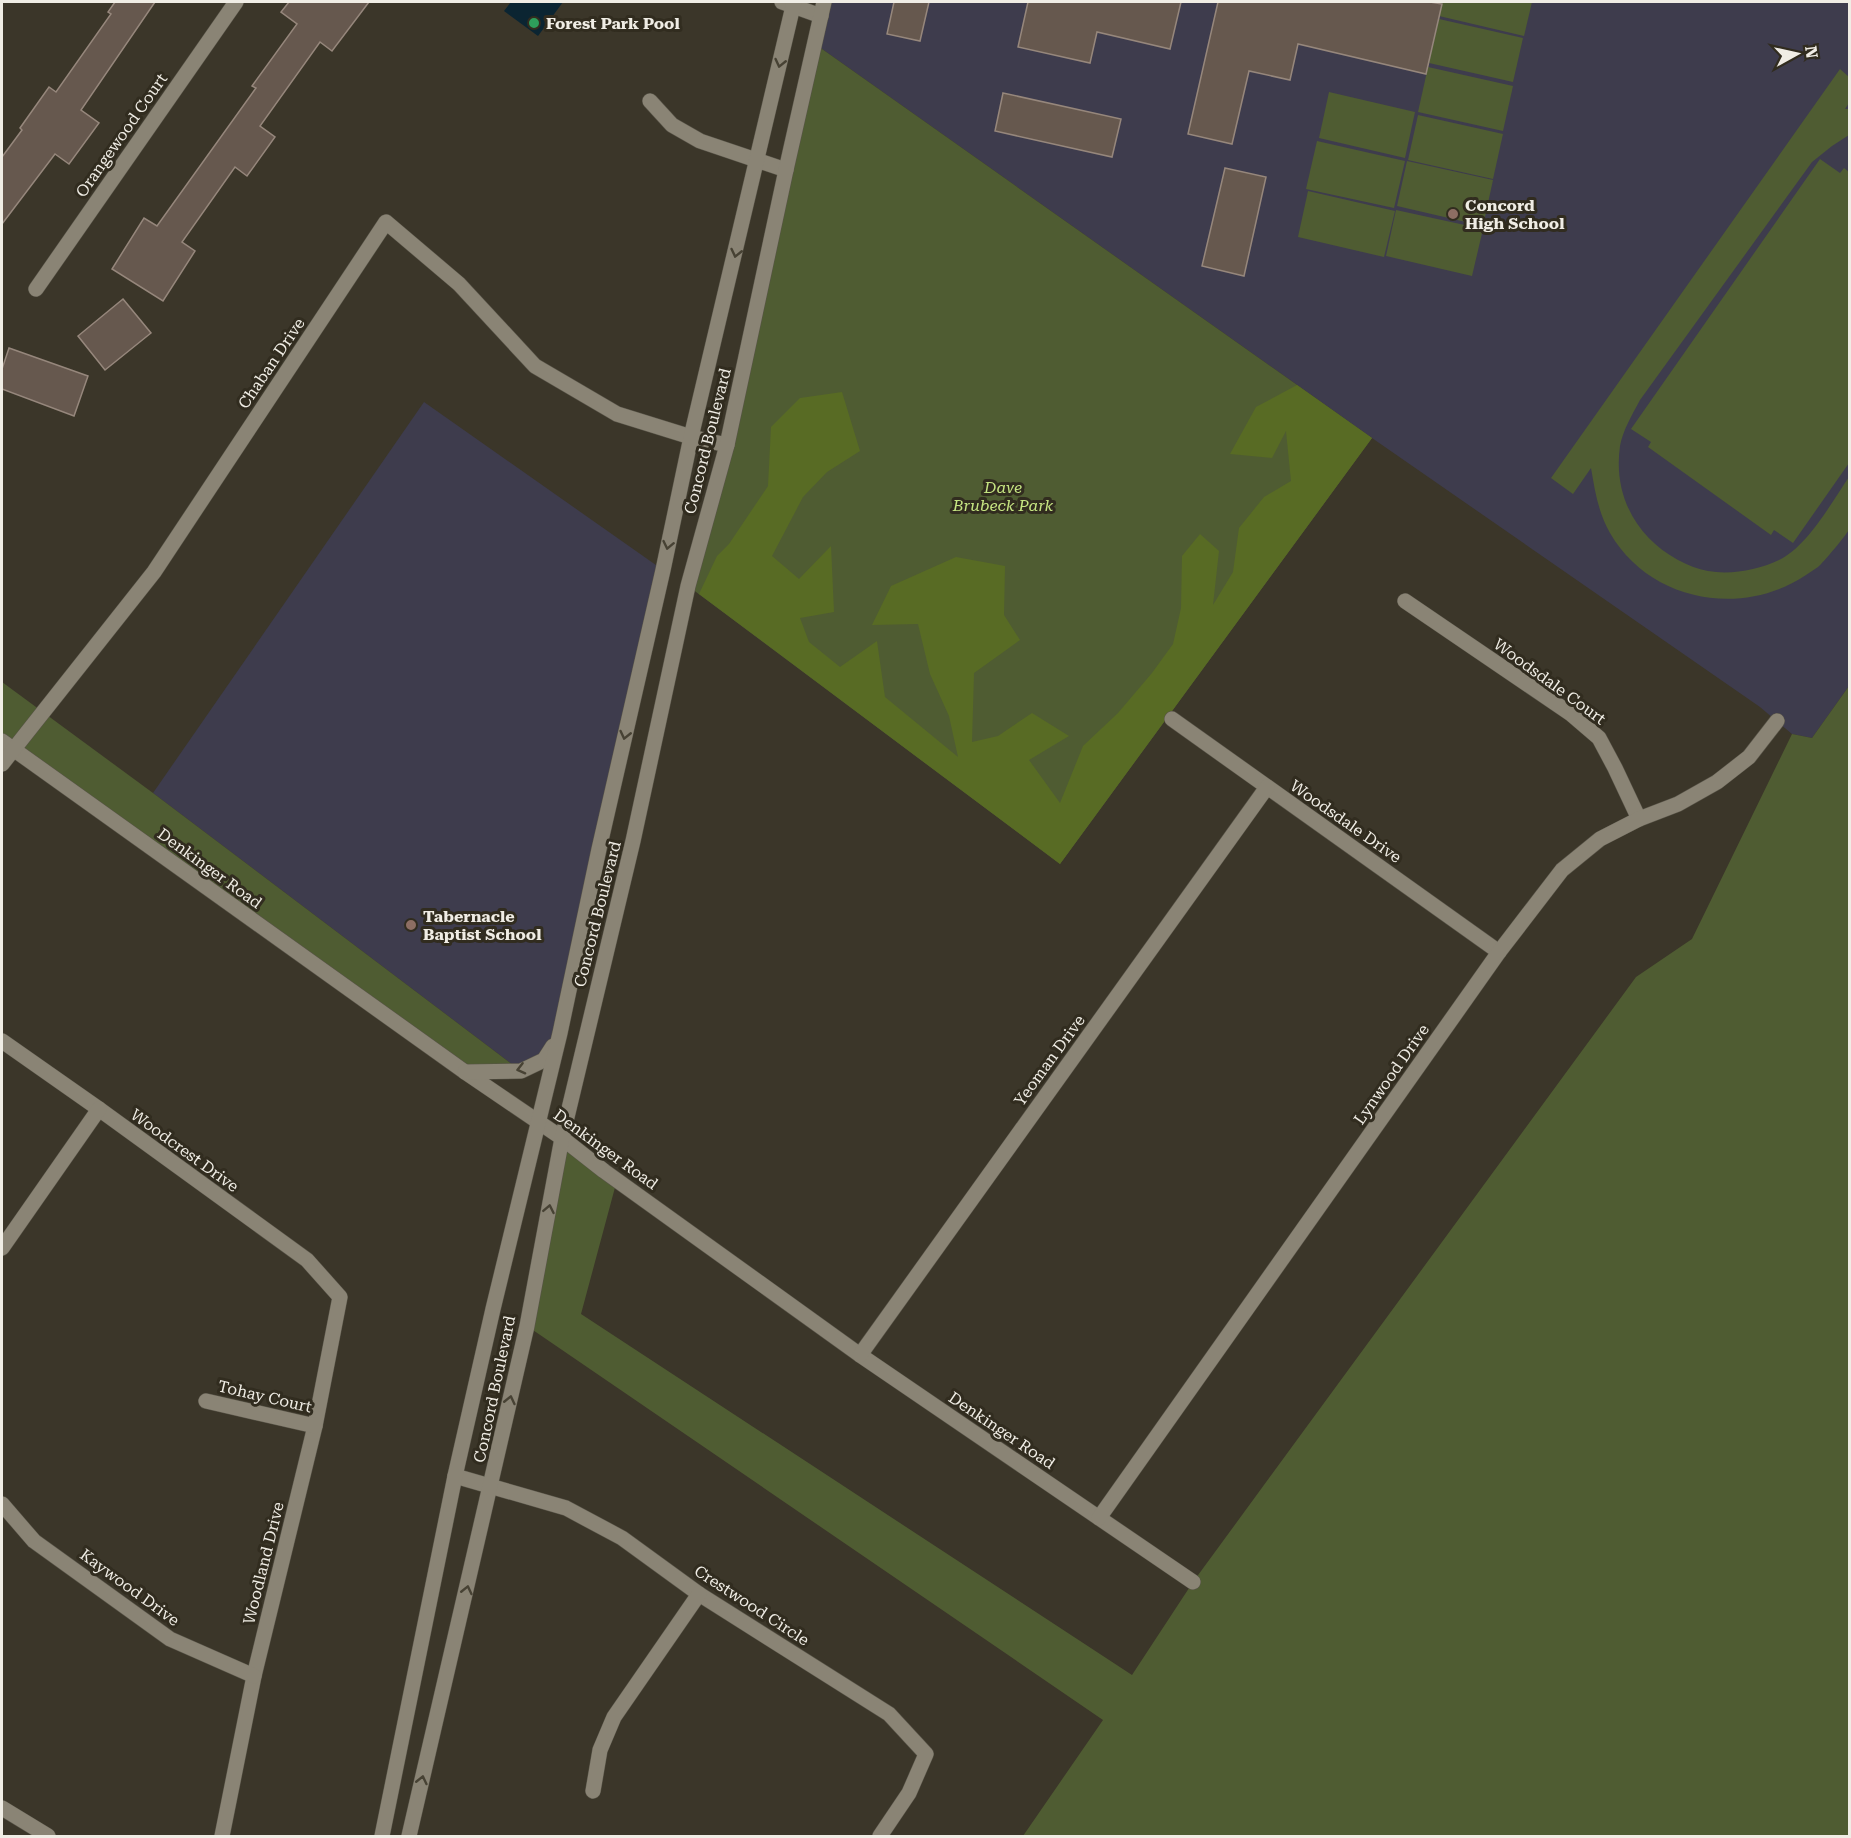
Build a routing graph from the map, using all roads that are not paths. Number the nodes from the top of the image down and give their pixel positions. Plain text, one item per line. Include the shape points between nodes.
1 (236, 2) edge
2 (790, 3) edge
3 (822, 9) edge
4 (650, 101) dead end
5 (758, 161) junction
6 (786, 170) junction
7 (36, 289) dead end
8 (691, 437) junction
9 (727, 445) junction
10 (1405, 601) dead end
11 (1172, 719) dead end
12 (1778, 722) dead end
13 (7, 745) edge
14 (2, 764) edge
15 (1267, 787) junction
16 (1639, 819) junction
17 (1499, 952) junction
18 (560, 1033) junction
19 (2, 1041) edge
20 (465, 1072) junction
21 (99, 1109) junction
22 (539, 1122) junction
23 (562, 1138) junction
24 (2, 1248) edge
25 (340, 1297) joint
26 (860, 1355) junction
27 (206, 1401) dead end
28 (315, 1426) junction
29 (455, 1476) junction
30 (491, 1486) junction
31 (2, 1504) edge
32 (1098, 1518) junction
33 (1193, 1582) dead end
34 (699, 1594) junction
35 (254, 1676) junction
36 (593, 1791) dead end
37 (2, 1808) edge
38 (48, 1836) edge
39 (222, 1836) edge
40 (382, 1836) edge
41 (409, 1836) edge
42 (880, 1836) edge

1 - 7 street, Orangewood Court
2 - 3 street
2 -> 5 street, Concord Boulevard
3 - 6 street, Concord Boulevard
4 - 5 street via 672,125 700,141
5 - 6 street
5 -> 8 street, Concord Boulevard
6 - 9 street, Concord Boulevard
8 - 9 street
8 - 13 street, Chaban Drive via 617,414 535,366 459,284 386,222 154,572 82,664
8 -> 18 street, Concord Boulevard
9 - 23 street, Concord Boulevard via 688,586 633,841
10 - 16 street, Woodsdale Court via 1599,738
11 - 15 street, Woodsdale Drive
12 - 16 street, Lynwood Drive via 1749,757 1717,782 1678,804
13 - 14 street, Chaban Drive
13 - 20 street, Denkinger Road
15 - 17 street, Woodsdale Drive
15 - 26 street, Yeoman Drive
16 - 17 street, Lynwood Drive via 1600,839 1562,870
17 - 32 street, Lynwood Drive
18 -> 20 street via 544,1060 521,1071
18 - 22 street, Concord Boulevard
19 - 21 street, Woodcrest Drive
20 - 22 street, Denkinger Road
21 - 24 street
21 - 25 street, Woodcrest Drive via 307,1260
22 - 23 street, Denkinger Road
22 - 29 street, Concord Boulevard
23 - 26 street, Denkinger Road
30 -> 23 street, Concord Boulevard via 527,1326
25 - 28 street, Woodland Drive
26 - 32 street, Denkinger Road
27 - 28 street, Tohay Court
28 - 35 street, Woodland Drive
29 - 30 street, Crestwood Circle
29 - 40 street, Concord Boulevard
30 - 34 street, Crestwood Circle via 567,1508 622,1538
41 -> 30 street, Concord Boulevard
31 - 35 street, Kaywood Drive via 34,1541 170,1639
32 - 33 street, Denkinger Road
34 - 36 street via 614,1717 600,1750
34 - 42 street, Crestwood Circle via 889,1714 926,1754 909,1793
35 - 39 street, Woodland Drive
37 - 38 street

